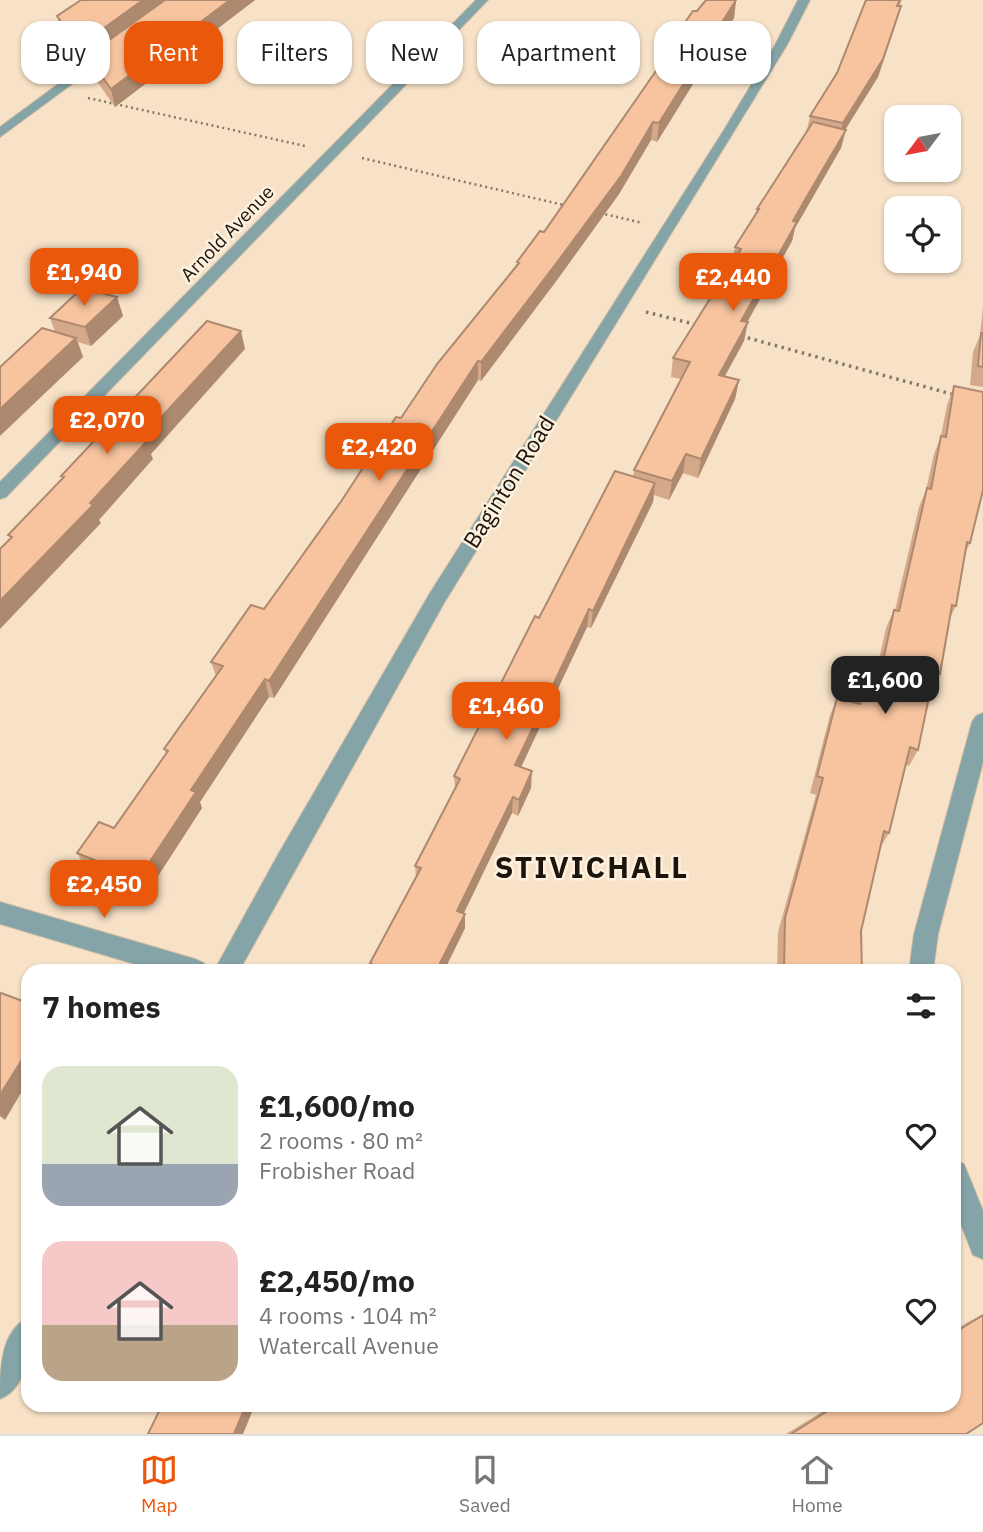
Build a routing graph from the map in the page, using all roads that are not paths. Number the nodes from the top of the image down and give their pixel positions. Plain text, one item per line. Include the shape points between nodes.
1 (482, 0) edge
2 (804, 0) edge
3 (124, 41) edge
4 (0, 133) edge
5 (0, 493) edge
6 (983, 722) edge
7 (0, 913) edge
8 (171, 964) edge
9 (230, 964) edge
10 (922, 964) edge
11 (961, 1191) edge
12 (983, 1245) edge
13 (21, 1346) edge
14 (0, 1384) edge

1 - 5 street, Arnold Avenue
2 - 9 street, Baginton Road via 766,71 444,587
3 - 4 street
6 - 10 street
7 - 8 street
11 - 12 street
13 - 14 street

